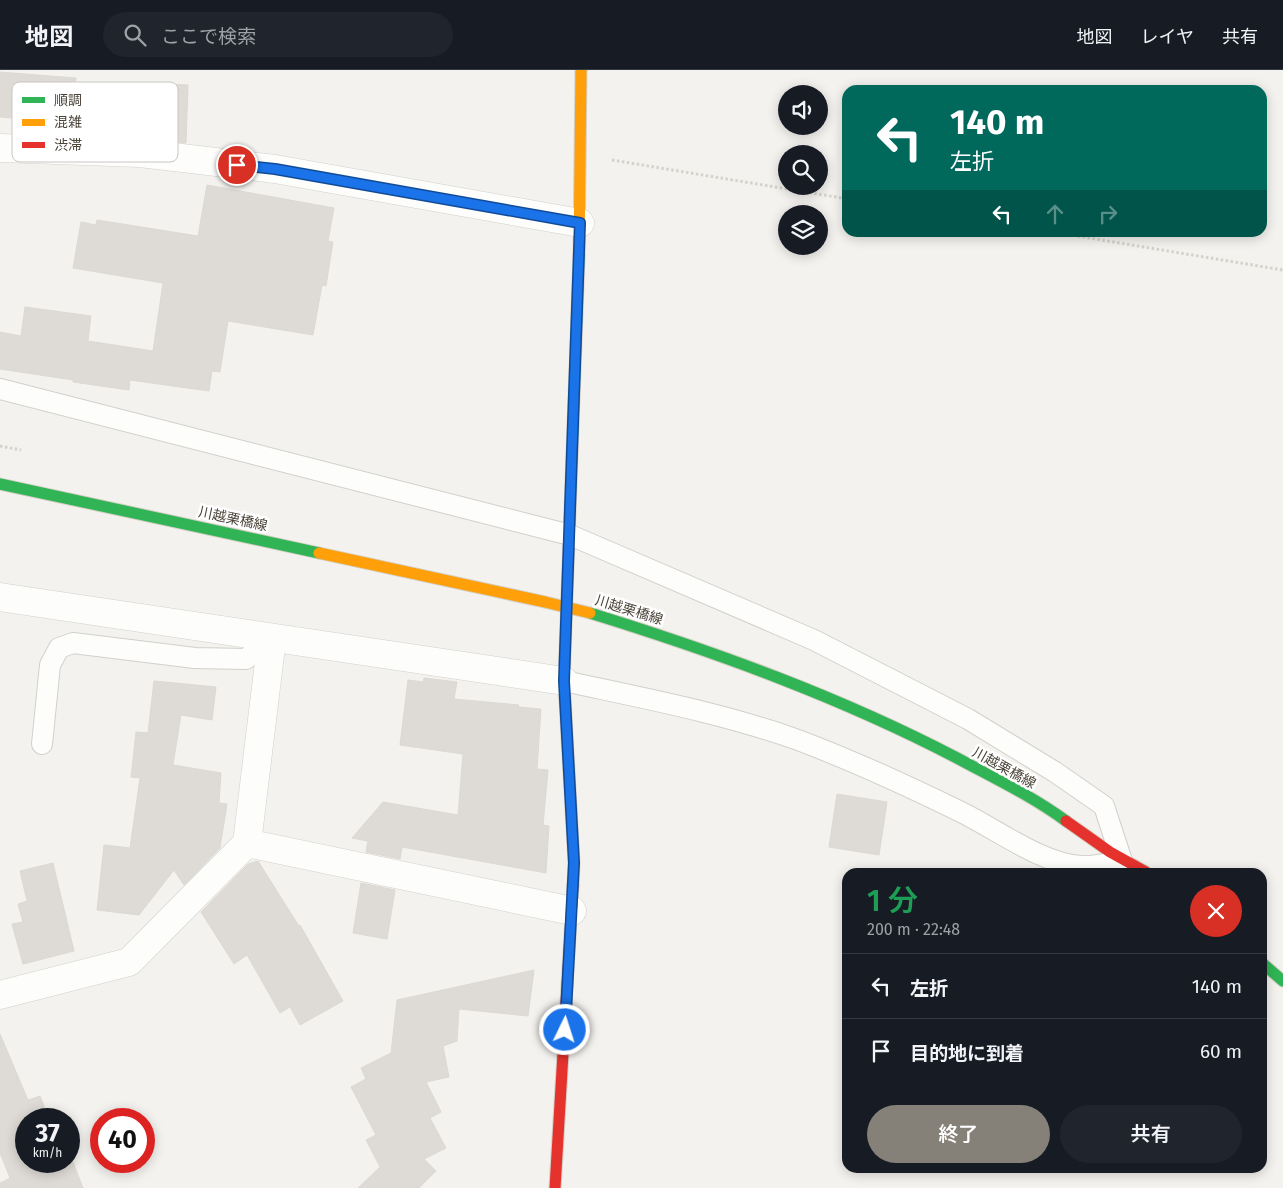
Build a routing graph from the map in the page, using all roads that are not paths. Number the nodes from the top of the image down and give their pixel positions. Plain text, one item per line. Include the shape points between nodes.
1 (582, 70) edge
2 (178, 158) edge
3 (580, 223) junction
4 (0, 389) edge
5 (0, 484) edge
6 (570, 535) junction
7 (0, 597) edge
8 (272, 638) junction
9 (564, 681) junction
10 (42, 744) dead end
11 (247, 842) junction
12 (1122, 861) junction
13 (1137, 868) edge
14 (572, 911) junction
15 (1267, 967) edge
16 (1283, 981) edge
17 (0, 995) edge
18 (555, 1188) edge

1 - 3 main road
2 - 3 street via 275,169
3 - 6 main road
4 - 6 lane
5 - 12 main road, 川越栗橋線, bridge via 545,602 590,613 738,661 841,702 943,751 1053,812
6 - 9 main road
6 - 12 lane via 814,640 968,719 1104,806
7 - 8 street
8 - 9 street
8 - 10 lane via 246,659 194,658 73,643 59,648 50,665
8 - 11 street
9 - 12 lane via 716,715 797,740 962,812 1055,860 1081,866
9 - 14 main road via 574,863
11 - 14 street
11 - 17 street via 129,962
12 - 13 main road, 川越栗橋線
14 - 18 main road
15 - 16 main road

